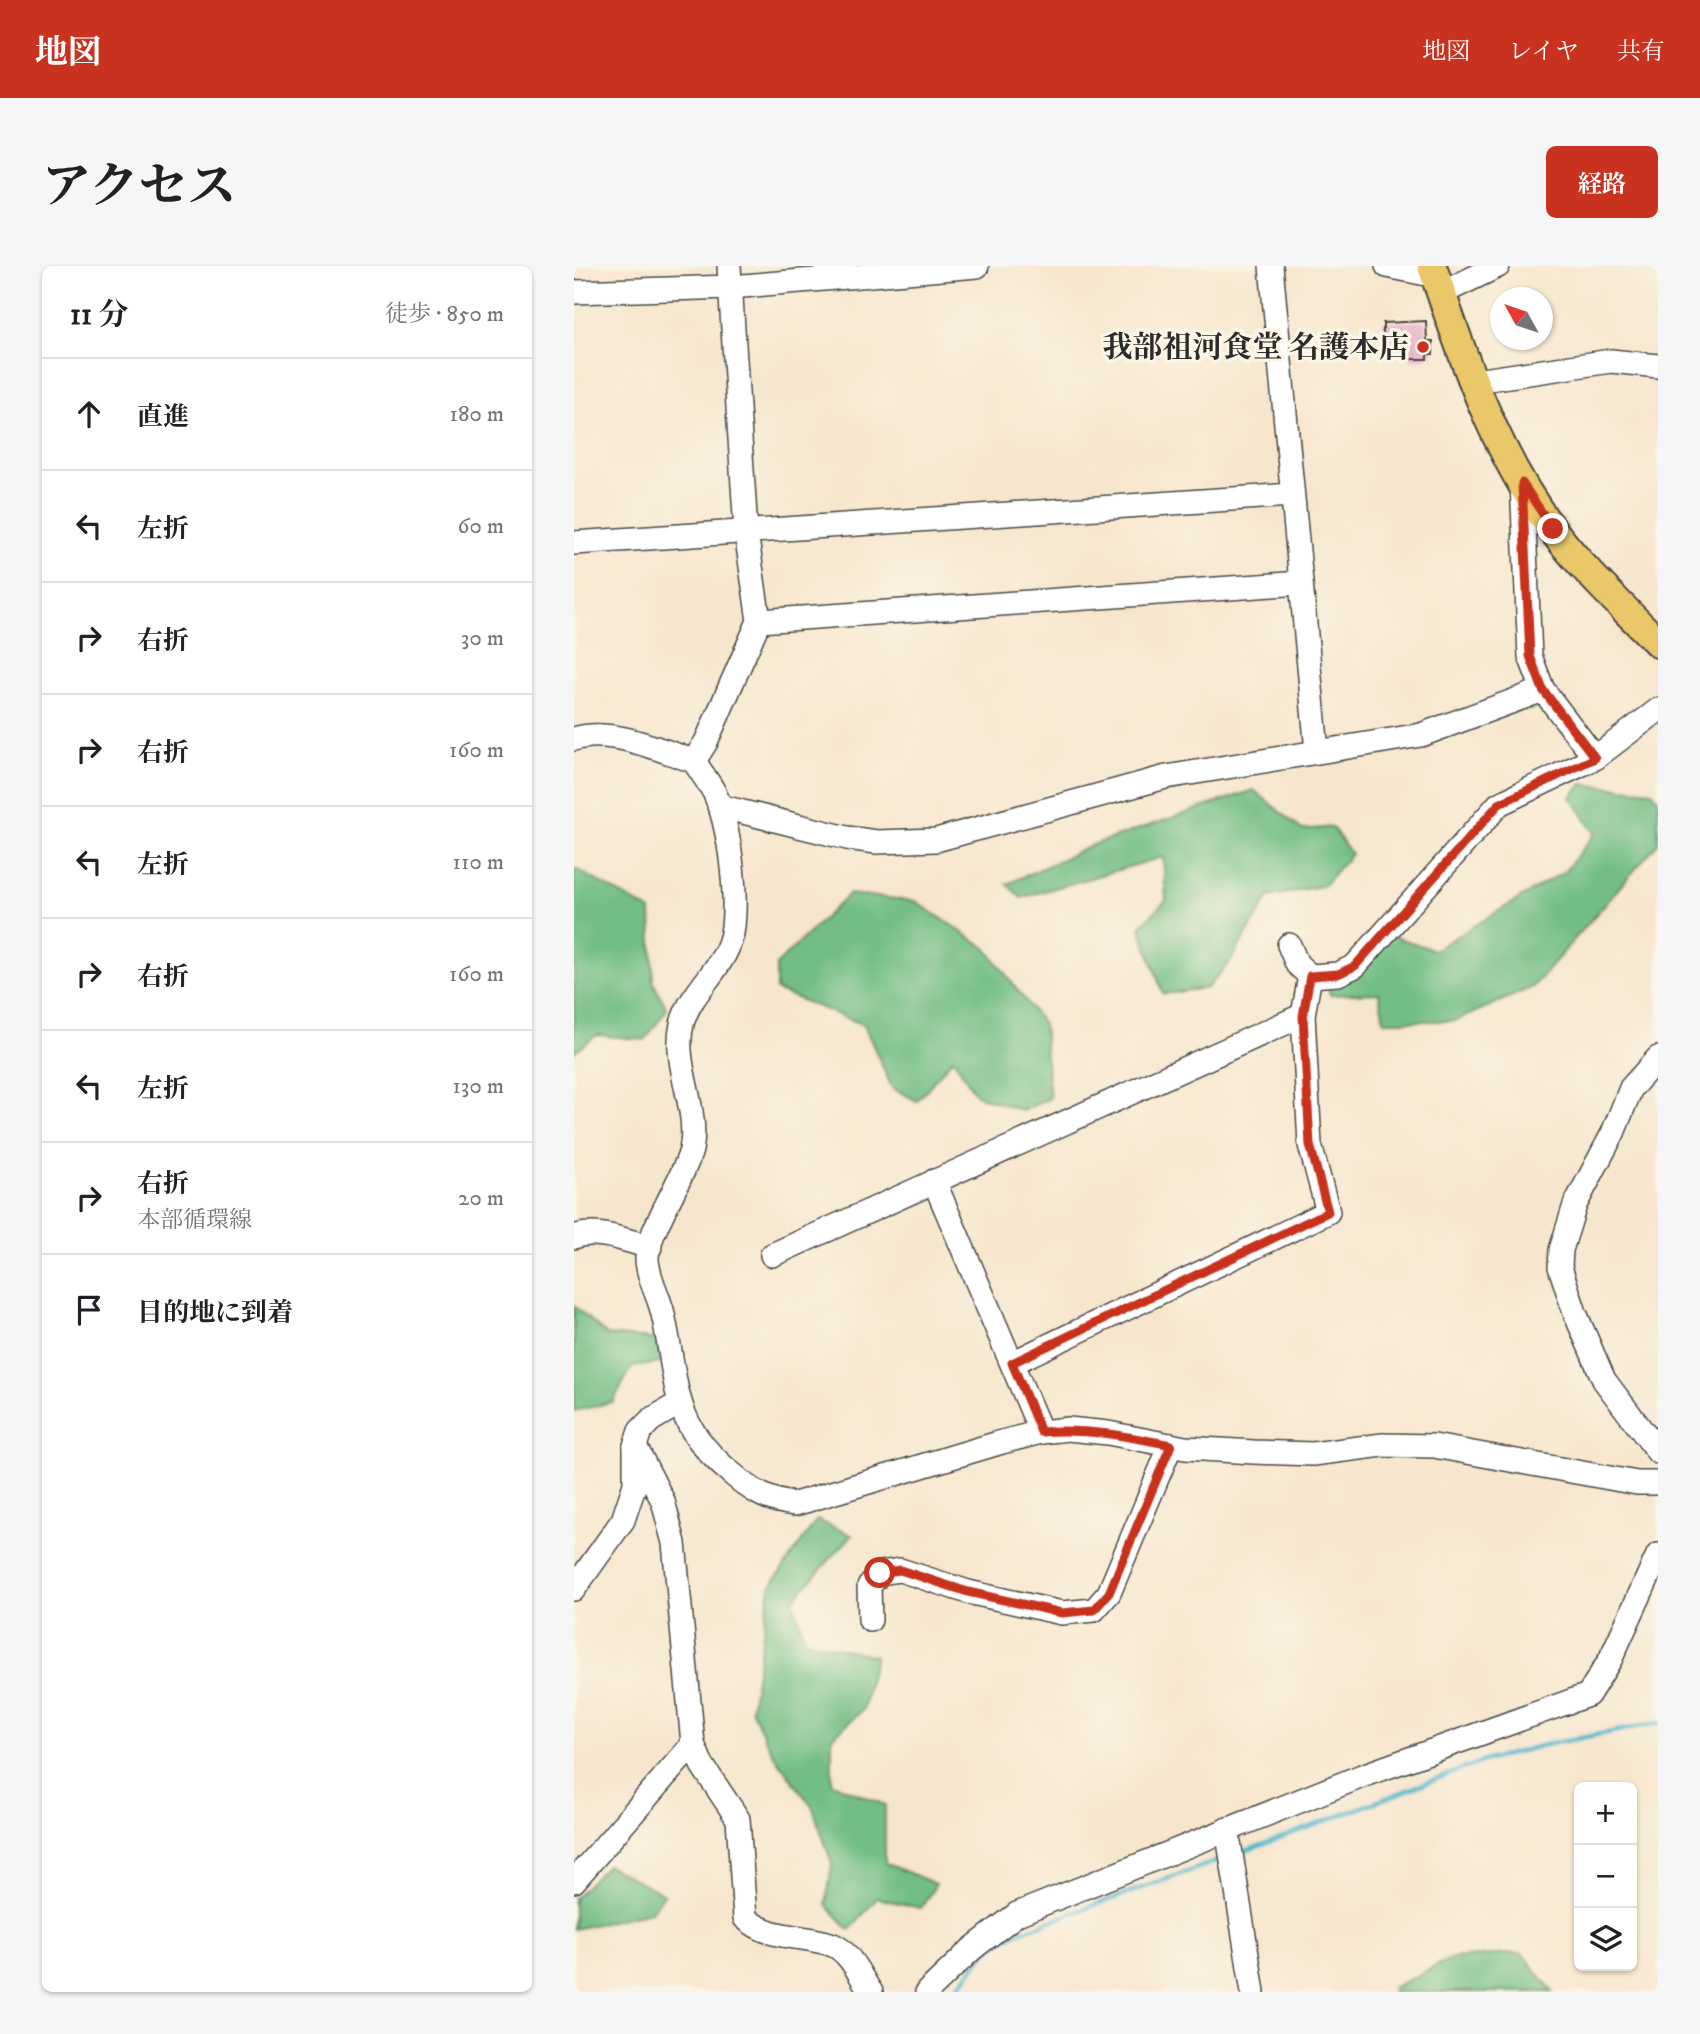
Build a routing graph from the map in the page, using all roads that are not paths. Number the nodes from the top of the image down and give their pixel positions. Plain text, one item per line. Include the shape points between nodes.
1 (977, 266) edge
2 (1271, 266) edge
3 (1387, 266) edge
4 (1498, 266) edge
5 (730, 276) edge
6 (1437, 278) edge
7 (574, 292) edge
8 (1658, 366) edge
9 (1475, 380) junction
10 (1522, 483) junction
11 (1292, 495) junction
12 (746, 532) junction
13 (574, 543) edge
14 (1301, 583) junction
15 (759, 621) junction
16 (1658, 643) edge
17 (1543, 690) junction
18 (1658, 710) edge
19 (574, 739) edge
20 (1317, 751) junction
21 (1595, 758) junction
22 (694, 761) junction
23 (719, 806) junction
24 (1289, 945) dead end
25 (1310, 976) junction
26 (1303, 1016) junction
27 (1658, 1058) edge
28 (933, 1181) junction
29 (574, 1237) edge
30 (650, 1247) junction
31 (772, 1255) dead end
32 (1012, 1363) junction
33 (678, 1404) junction
34 (1041, 1432) junction
35 (1171, 1445) junction
36 (635, 1446) junction
37 (1658, 1452) edge
38 (1658, 1483) edge
39 (1658, 1555) edge
40 (574, 1589) edge
41 (870, 1620) dead end
42 (693, 1744) junction
43 (1227, 1829) junction
44 (574, 1881) edge
45 (870, 1992) edge
46 (927, 1992) edge
47 (1253, 1992) edge

1 - 5 street
2 - 11 street
3 - 6 street
4 - 6 street
5 - 7 street
5 - 12 street
6 - 9 main road
8 - 9 street via 1611,362
9 - 10 main road
10 - 16 main road via 1553,529
10 - 17 street via 1530,656
11 - 12 street
11 - 14 street
12 - 13 street
12 - 15 street
14 - 15 street
14 - 20 street
15 - 22 street
17 - 20 street via 1422,735
17 - 21 street
18 - 21 street
19 - 22 street via 589,734
20 - 23 street via 1166,777 936,840 857,839
21 - 25 street via 1499,804 1355,966 1338,974
22 - 23 street
23 - 30 street via 733,890 733,927 721,964 682,1022 679,1042 692,1124 691,1150
24 - 25 street via 1297,964
25 - 26 street
26 - 28 street
26 - 32 street via 1310,1145 1328,1212
27 - 37 street via 1631,1088 1614,1133 1575,1205 1560,1267 1604,1380
28 - 31 street
28 - 32 street
29 - 30 street via 615,1238
30 - 33 street via 647,1257 663,1313
32 - 34 street
33 - 34 street via 702,1448 733,1476 773,1502 795,1504
33 - 36 street via 651,1420 640,1431
34 - 35 street via 1108,1433
35 - 38 street via 1313,1454 1383,1445 1434,1446
35 - 41 street via 1109,1593 1094,1610 1062,1613 968,1592 900,1570 880,1573 869,1586
36 - 40 street via 635,1484 624,1520
36 - 42 street via 663,1501 674,1543
39 - 43 street via 1610,1660 1588,1695
42 - 44 street
42 - 45 street via 738,1819 745,1918 782,1937 834,1945
43 - 46 street via 1017,1914
43 - 47 street

